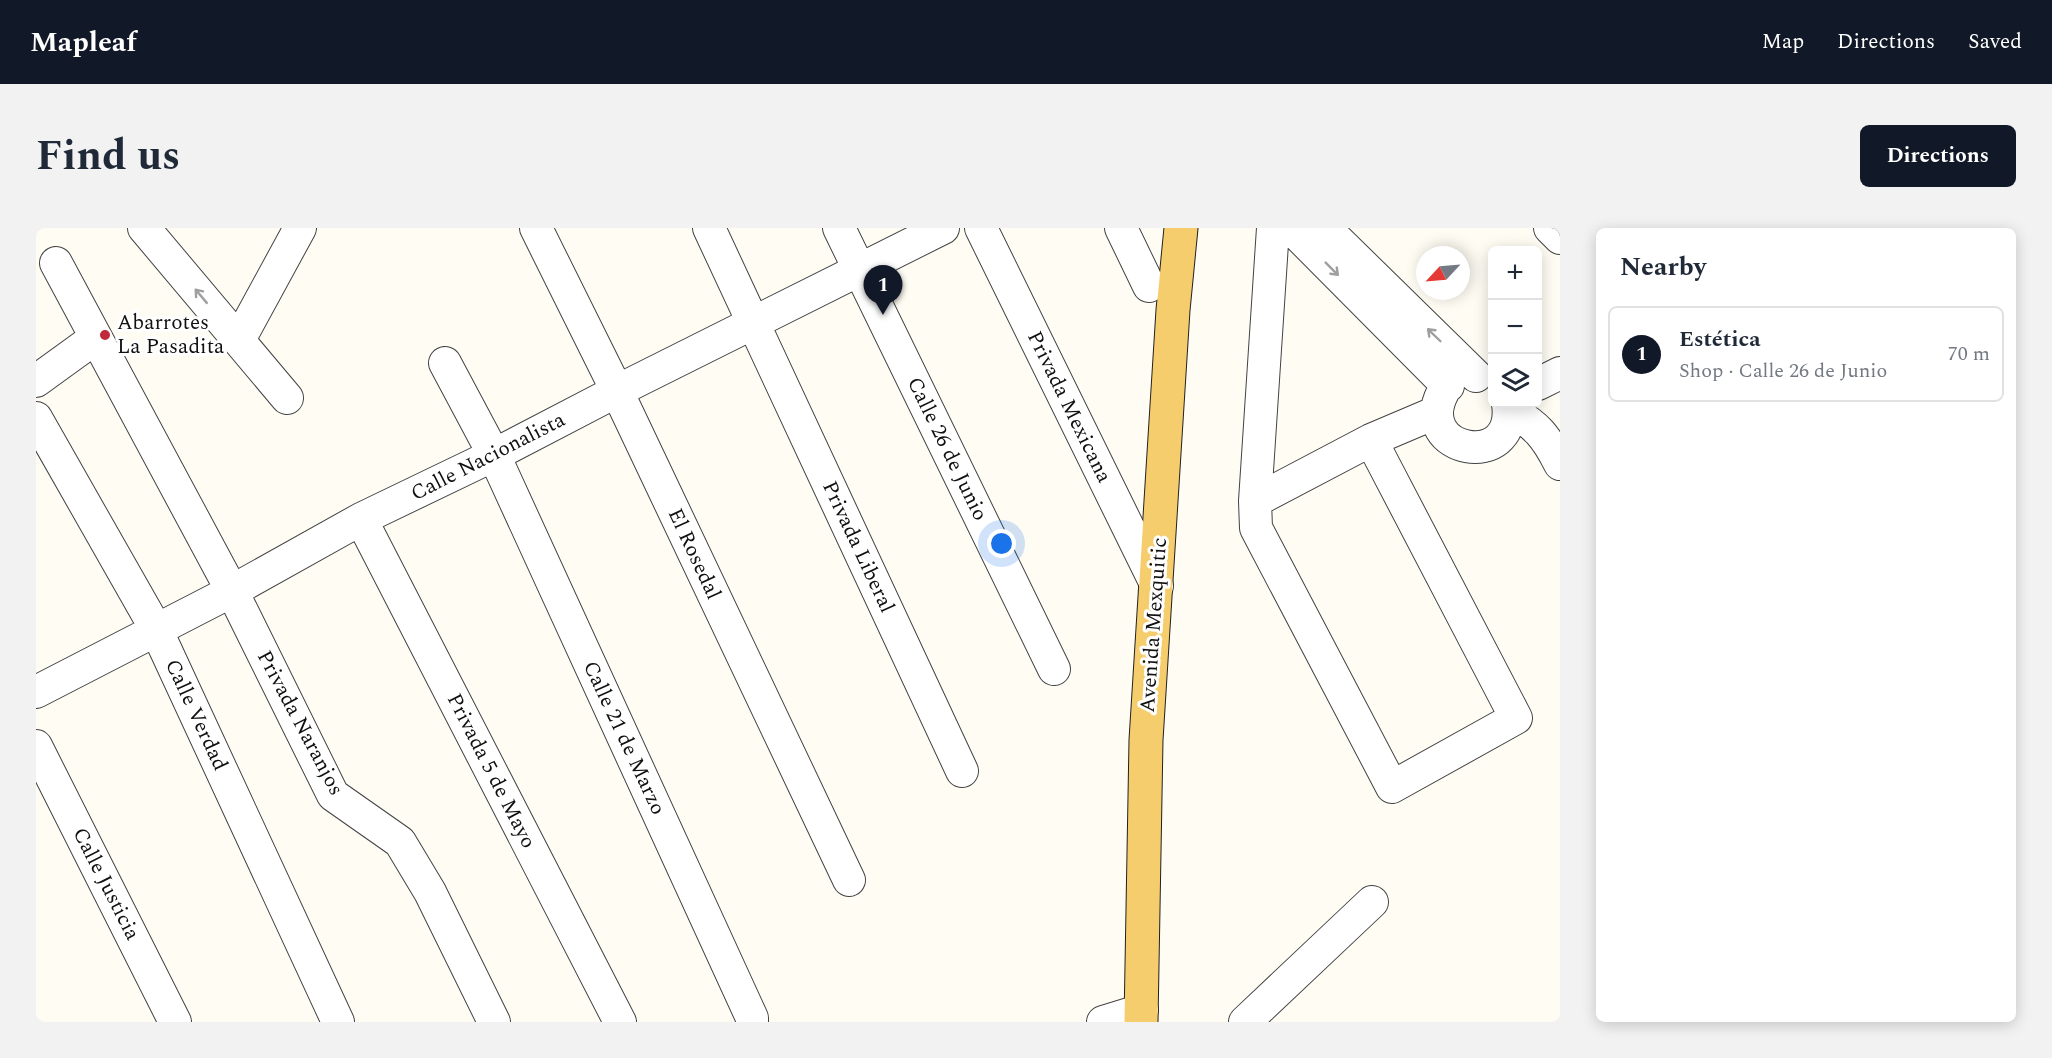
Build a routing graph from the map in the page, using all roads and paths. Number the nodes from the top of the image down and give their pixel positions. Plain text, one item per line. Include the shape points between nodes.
1 (144, 228) edge
2 (300, 228) edge
3 (536, 228) edge
4 (709, 228) edge
5 (839, 228) edge
6 (943, 228) edge
7 (981, 228) edge
8 (1121, 228) edge
9 (1181, 228) edge
10 (1273, 228) edge
11 (1291, 228) edge
12 (1325, 228) edge
13 (1550, 228) edge
14 (1560, 238) edge
15 (56, 263) dead end
16 (860, 270) junction
17 (1149, 286) dead end
18 (755, 323) junction
19 (94, 339) junction
20 (239, 340) junction
21 (445, 363) dead end
22 (1560, 373) edge
23 (36, 381) edge
24 (1542, 382) edge
25 (1463, 389) edge
26 (617, 391) junction
27 (287, 398) dead end
28 (1509, 408) edge
29 (1511, 408) edge
30 (36, 418) edge
31 (1371, 440) junction
32 (494, 455) junction
33 (1560, 464) edge
34 (1255, 501) junction
35 (361, 519) junction
36 (1157, 586) junction
37 (232, 591) junction
38 (156, 629) junction
39 (1054, 669) dead end
40 (36, 692) edge
41 (36, 746) edge
42 (962, 771) dead end
43 (849, 880) dead end
44 (1372, 902) dead end
45 (1142, 1016) edge
46 (175, 1022) edge
47 (338, 1022) edge
48 (494, 1022) edge
49 (620, 1022) edge
50 (752, 1022) edge
51 (1102, 1022) edge
52 (1245, 1022) edge

20 -> 1 street
2 - 20 street
3 - 26 street, El Rosedal
4 - 18 street, Privada Liberal
5 - 16 street, Calle 26 de Junio
6 - 16 street, Calle Nacionalista
7 - 36 street, Privada Mexicana
8 - 17 street
9 - 36 main road, Avenida Mexquitic
10 - 34 street
11 -> 25 street
25 -> 12 street
13 - 14 street
15 - 19 street, Privada Naranjos
16 - 18 street, Calle Nacionalista
16 - 39 street, Calle 26 de Junio
18 - 26 street, Calle Nacionalista
18 - 42 street, Privada Liberal
19 - 23 street
19 - 37 street, Privada Naranjos
20 - 27 street
21 - 32 street, Calle 21 de Marzo
22 - 24 street
25 - 28 street via 1439,423 1452,442 1474,448 1495,441 1503,433
25 - 31 street
26 - 32 street, Calle Nacionalista
26 - 43 street, El Rosedal
29 - 33 street via 1540,429
30 - 38 street, Calle Verdad
31 - 34 street
31 - 34 street via 1516,718 1392,787 1256,528
32 - 35 street, Calle Nacionalista
32 - 50 street, Calle 21 de Marzo
35 - 37 street, Calle Nacionalista
35 - 49 street, Privada 5 de Mayo
36 - 45 main road, Avenida Mexquitic via 1146,740
37 - 38 street, Calle Nacionalista
37 - 48 street, Privada Naranjos via 333,795 400,842 430,892
38 - 40 street, Calle Nacionalista
38 - 47 street, Calle Verdad
41 - 46 street, Calle Justicia
44 - 52 street
45 - 51 street

